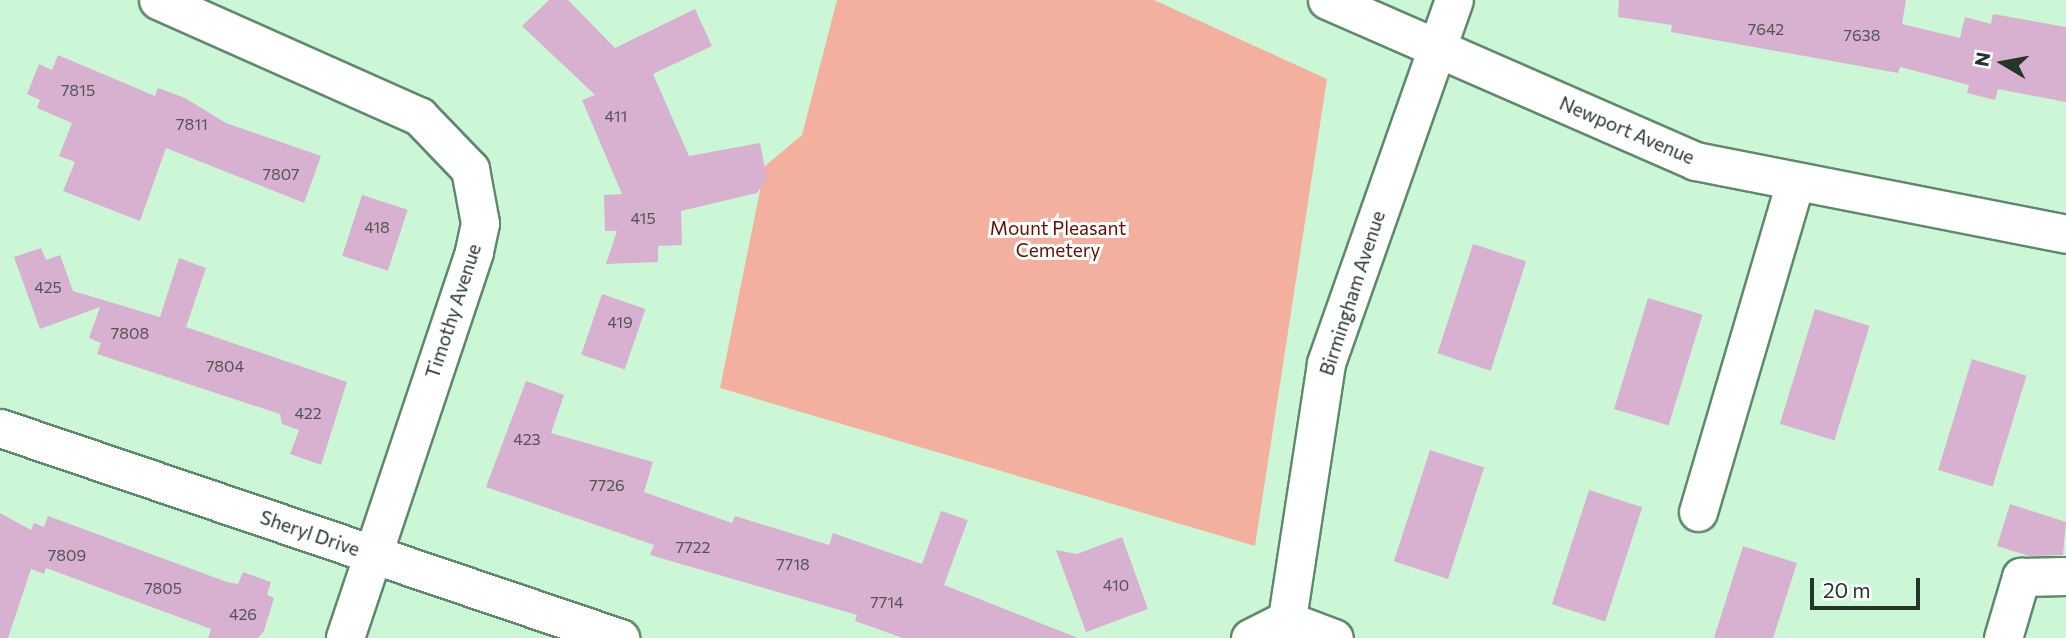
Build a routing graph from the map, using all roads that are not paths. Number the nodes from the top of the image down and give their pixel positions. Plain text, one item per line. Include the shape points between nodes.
1 (158, 0) edge
2 (1327, 0) edge
3 (1454, 0) edge
4 (1435, 47) junction
5 (1795, 182) junction
6 (2066, 234) edge
7 (0, 428) edge
8 (1698, 512) dead end
9 (374, 555) junction
10 (2066, 576) edge
11 (1285, 629) edge
12 (345, 638) edge
13 (620, 638) edge
14 (1250, 638) edge
15 (1334, 638) edge
16 (2003, 638) edge

1 - 9 street, Timothy Avenue via 419,116 470,169 480,223 474,252
2 - 4 street, Newport Avenue
3 - 4 street, Birmingham Avenue
4 - 5 street, Newport Avenue via 1695,161
4 - 11 street, Birmingham Avenue via 1326,363
5 - 6 street, Newport Avenue
5 - 8 street
7 - 9 street, Sheryl Drive
9 - 12 street, Timothy Avenue
9 - 13 street, Sheryl Drive
10 - 16 street via 2021,577
11 - 14 street
11 - 15 street

